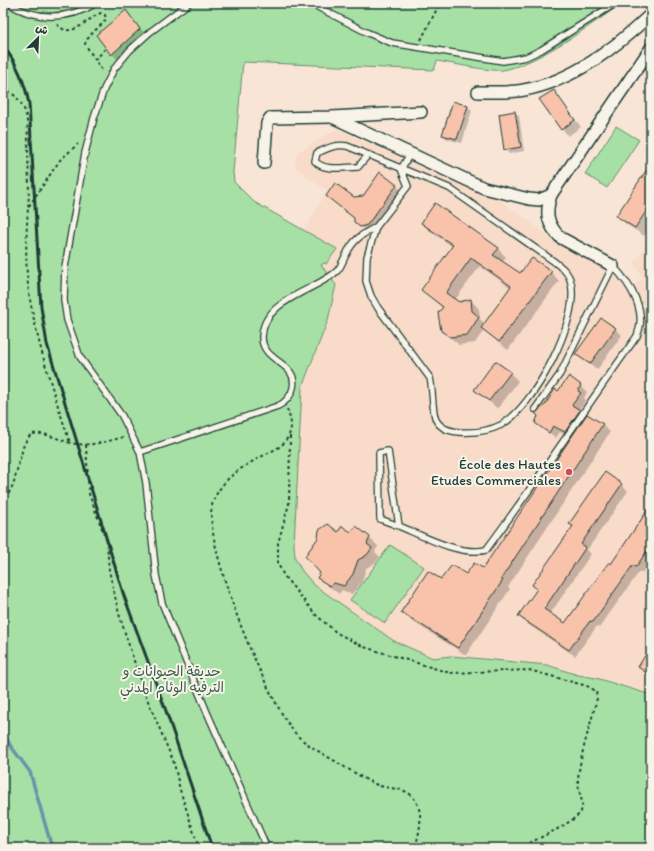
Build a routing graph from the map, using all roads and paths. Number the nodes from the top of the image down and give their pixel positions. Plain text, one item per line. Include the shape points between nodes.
1 (8, 3) edge
2 (96, 3) edge
3 (189, 3) edge
4 (310, 3) edge
5 (440, 3) edge
6 (616, 3) edge
7 (651, 14) edge
8 (59, 26) dead end
9 (106, 48) dead end
10 (416, 48) junction
11 (651, 48) edge
12 (95, 60) junction
13 (109, 80) junction
14 (3, 88) edge
15 (478, 92) dead end
16 (420, 112) dead end
17 (332, 118) junction
18 (89, 140) junction
19 (410, 154) junction
20 (368, 155) junction
21 (264, 163) dead end
22 (401, 169) junction
23 (552, 195) junction
24 (28, 207) junction
25 (376, 227) junction
26 (613, 266) junction
27 (285, 402) junction
28 (535, 409) dead end
29 (132, 434) junction
30 (290, 436) junction
31 (70, 443) junction
32 (86, 444) junction
33 (140, 452) junction
34 (3, 504) edge
35 (399, 526) junction
36 (3, 843) edge
37 (4, 848) edge
38 (199, 848) edge
39 (267, 848) edge
40 (415, 848) edge
41 (516, 848) edge

1 - 2 lane via 27,13 65,16 85,10
3 - 13 lane via 141,40 120,61
4 - 10 lane via 368,34
5 - 10 path
6 - 10 lane via 556,41 517,60 503,62
7 - 15 street via 614,47 570,74 523,90
8 - 12 path via 70,30 78,28 96,15 105,15 104,22 85,44
9 - 12 path
11 - 23 street
12 - 13 path
13 - 18 lane via 94,118
14 - 24 path via 22,102 25,110 28,131
16 - 17 street
17 - 19 street
17 - 21 street via 270,118 267,123
18 - 24 path via 68,152
18 - 29 lane via 65,267 64,306 71,336 80,357 109,396
19 - 22 lane
19 - 23 street via 484,188 529,199 539,200
20 - 20 lane via 358,167 319,166 315,160 317,153 335,145 347,146
20 - 22 lane
22 - 25 lane via 408,186
22 - 25 lane via 449,188 552,260 566,272 571,283 571,307 559,348 527,401 502,425 489,431 473,433 449,430 440,426 435,419 430,378 371,296 366,281 367,257
23 - 26 street via 547,207 547,216 554,232
24 - 31 path via 26,224 29,293 36,329
25 - 27 lane via 361,234 352,243 337,271 283,303 267,320 262,337 265,351 288,368 294,378 293,389
26 - 28 lane via 560,374
26 - 35 lane via 624,277 636,300 641,316 641,327 637,336 486,550 476,552 453,547
27 - 30 path via 291,424
27 - 33 lane
29 - 32 path
29 - 33 lane
30 - 40 path via 281,446 228,477 213,502 210,522 235,611 263,681 278,709 300,738 375,784 400,789 412,796 421,819
30 - 41 path via 289,504 278,543 278,564 284,576 316,616 337,633 364,647 450,673 529,670 588,686 596,691 598,698 578,770 582,805 580,812 572,820
31 - 32 path
31 - 34 path via 39,433 31,434 27,438
32 - 38 path via 89,494 107,542 109,570 119,614 143,689 174,763
33 - 39 lane via 162,603
35 - 35 lane via 388,451 378,452 380,519
36 - 37 path

